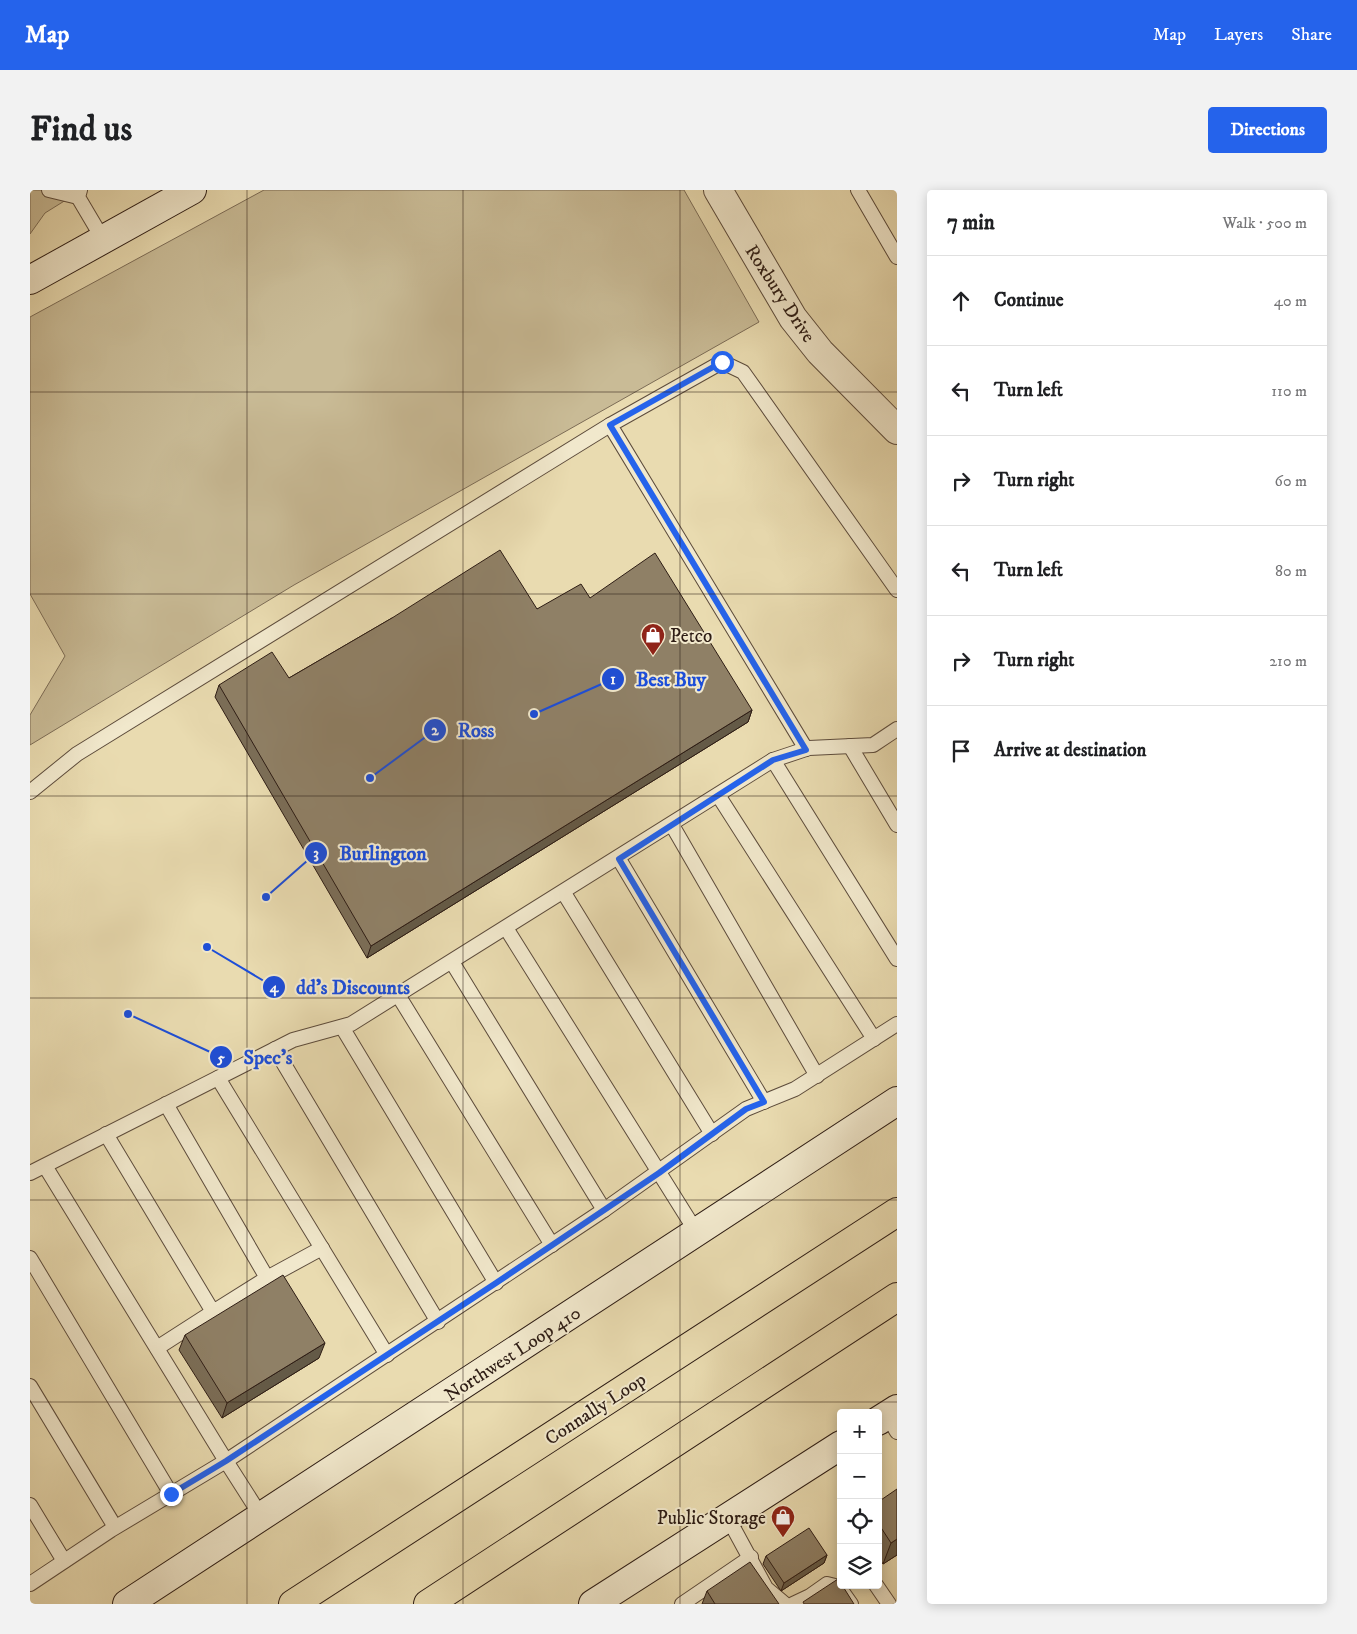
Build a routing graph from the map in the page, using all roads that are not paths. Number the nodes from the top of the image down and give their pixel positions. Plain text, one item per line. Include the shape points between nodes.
1 (49, 190) edge
2 (192, 190) edge
3 (718, 190) edge
4 (858, 190) edge
5 (79, 194) edge
6 (104, 241) junction
7 (897, 257) edge
8 (30, 280) edge
9 (610, 425) junction
10 (897, 430) edge
11 (897, 590) edge
12 (897, 729) edge
13 (850, 746) junction
14 (806, 750) junction
15 (773, 760) junction
16 (30, 792) edge
17 (718, 795) junction
18 (672, 824) junction
19 (897, 825) edge
20 (619, 859) junction
21 (564, 893) junction
22 (506, 928) junction
23 (897, 959) edge
24 (452, 962) junction
25 (398, 995) junction
26 (897, 1024) edge
27 (342, 1027) junction
28 (874, 1039) junction
29 (275, 1049) junction
30 (817, 1076) junction
31 (218, 1078) junction
32 (897, 1100) edge
33 (764, 1102) junction
34 (166, 1104) junction
35 (106, 1134) junction
36 (712, 1134) junction
37 (45, 1166) junction
38 (659, 1173) junction
39 (30, 1174) edge
40 (604, 1210) junction
41 (897, 1212) edge
42 (697, 1232) junction
43 (552, 1245) junction
44 (322, 1248) junction
45 (30, 1258) edge
46 (267, 1278) junction
47 (496, 1283) junction
48 (897, 1297) edge
49 (214, 1312) junction
50 (438, 1322) junction
51 (157, 1348) junction
52 (387, 1355) junction
53 (30, 1386) edge
54 (837, 1450) edge
55 (226, 1461) junction
56 (171, 1494) junction
57 (30, 1505) edge
58 (261, 1516) junction
59 (728, 1518) junction
60 (115, 1527) junction
61 (751, 1557) junction
62 (64, 1561) junction
63 (30, 1584) edge
64 (879, 1589) edge
65 (127, 1604) edge
66 (293, 1604) edge
67 (428, 1604) edge
68 (593, 1604) edge
69 (682, 1604) edge
70 (785, 1604) edge
71 (793, 1604) edge
72 (851, 1604) edge
73 (890, 1604) edge

1 - 5 lane
2 - 6 main road
3 - 10 main road, Roxbury Drive via 793,318 820,352
4 - 7 lane
5 - 6 lane
6 - 8 main road
9 - 11 lane via 722,362 742,372
9 - 14 lane
9 - 16 lane via 77,754
12 - 13 lane via 873,745
13 - 14 lane
13 - 19 lane
14 - 15 lane
15 - 17 lane
15 - 23 lane
17 - 18 lane
17 - 28 lane
18 - 20 lane
18 - 30 lane
20 - 21 lane
20 - 33 lane
21 - 22 lane
21 - 36 lane
22 - 24 lane
22 - 38 lane
24 - 25 lane
24 - 40 lane
25 - 27 lane
25 - 43 lane
26 - 28 lane
27 - 29 lane via 293,1040
27 - 47 lane
28 - 30 lane
29 - 31 lane
29 - 50 lane
30 - 33 lane
31 - 34 lane
31 - 44 lane
32 - 42 main road, Northwest Loop 410
33 - 36 lane via 746,1109
34 - 35 lane
34 - 46 lane
35 - 37 lane
35 - 49 lane
36 - 38 lane
37 - 39 lane
37 - 51 lane
38 - 40 lane
38 - 42 lane
40 - 43 lane
41 - 66 highway, Connally Loop
42 - 58 main road, Northwest Loop 410
43 - 47 lane
44 - 46 lane
44 - 52 lane
45 - 56 lane
46 - 49 lane
47 - 50 lane
48 - 67 highway
49 - 51 lane
50 - 52 lane
51 - 55 lane
52 - 55 lane
53 - 60 lane
54 - 59 main road
55 - 56 lane
55 - 58 lane
56 - 60 lane
57 - 62 lane
58 - 65 main road, Northwest Loop 410
59 - 61 lane
59 - 68 main road
60 - 62 lane
61 - 69 lane
61 - 70 lane via 766,1588
62 - 63 lane
64 - 73 lane
71 - 72 lane via 827,1584 839,1587

